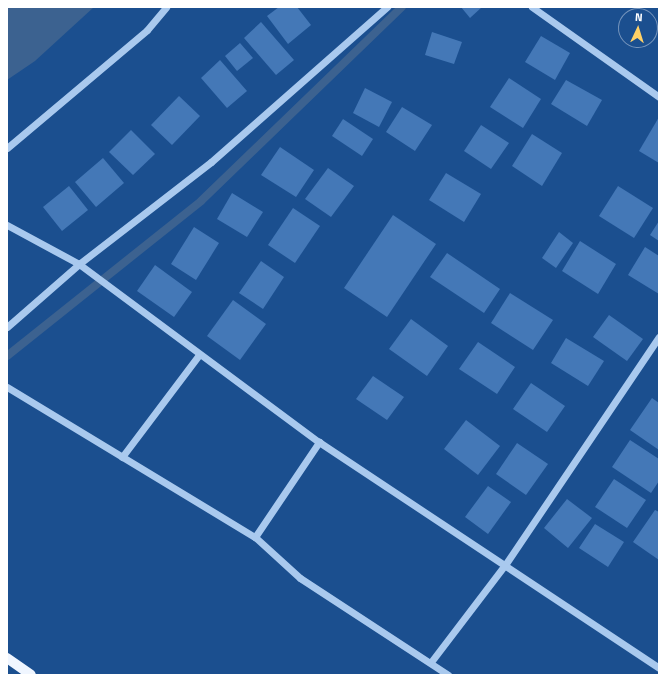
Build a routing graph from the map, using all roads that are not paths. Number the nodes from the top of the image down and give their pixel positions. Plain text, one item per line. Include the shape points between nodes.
1 (166, 7) edge
2 (386, 7) edge
3 (532, 7) edge
4 (659, 97) edge
5 (7, 148) edge
6 (7, 225) edge
7 (79, 264) junction
8 (7, 327) edge
9 (659, 338) edge
10 (198, 356) junction
11 (7, 387) edge
12 (319, 442) junction
13 (122, 457) junction
14 (255, 537) junction
15 (505, 565) junction
16 (7, 658) edge
17 (431, 662) junction
18 (659, 668) edge
19 (32, 675) edge
20 (448, 675) edge

1 - 5 street via 147,30
2 - 7 street via 211,162
3 - 4 street
6 - 7 street
7 - 8 street
7 - 10 street
9 - 15 street
10 - 12 street
10 - 13 street
11 - 13 street
12 - 14 street
12 - 15 street
13 - 14 street
14 - 17 street via 300,578
15 - 17 street
15 - 18 street
16 - 19 main road
17 - 20 street

